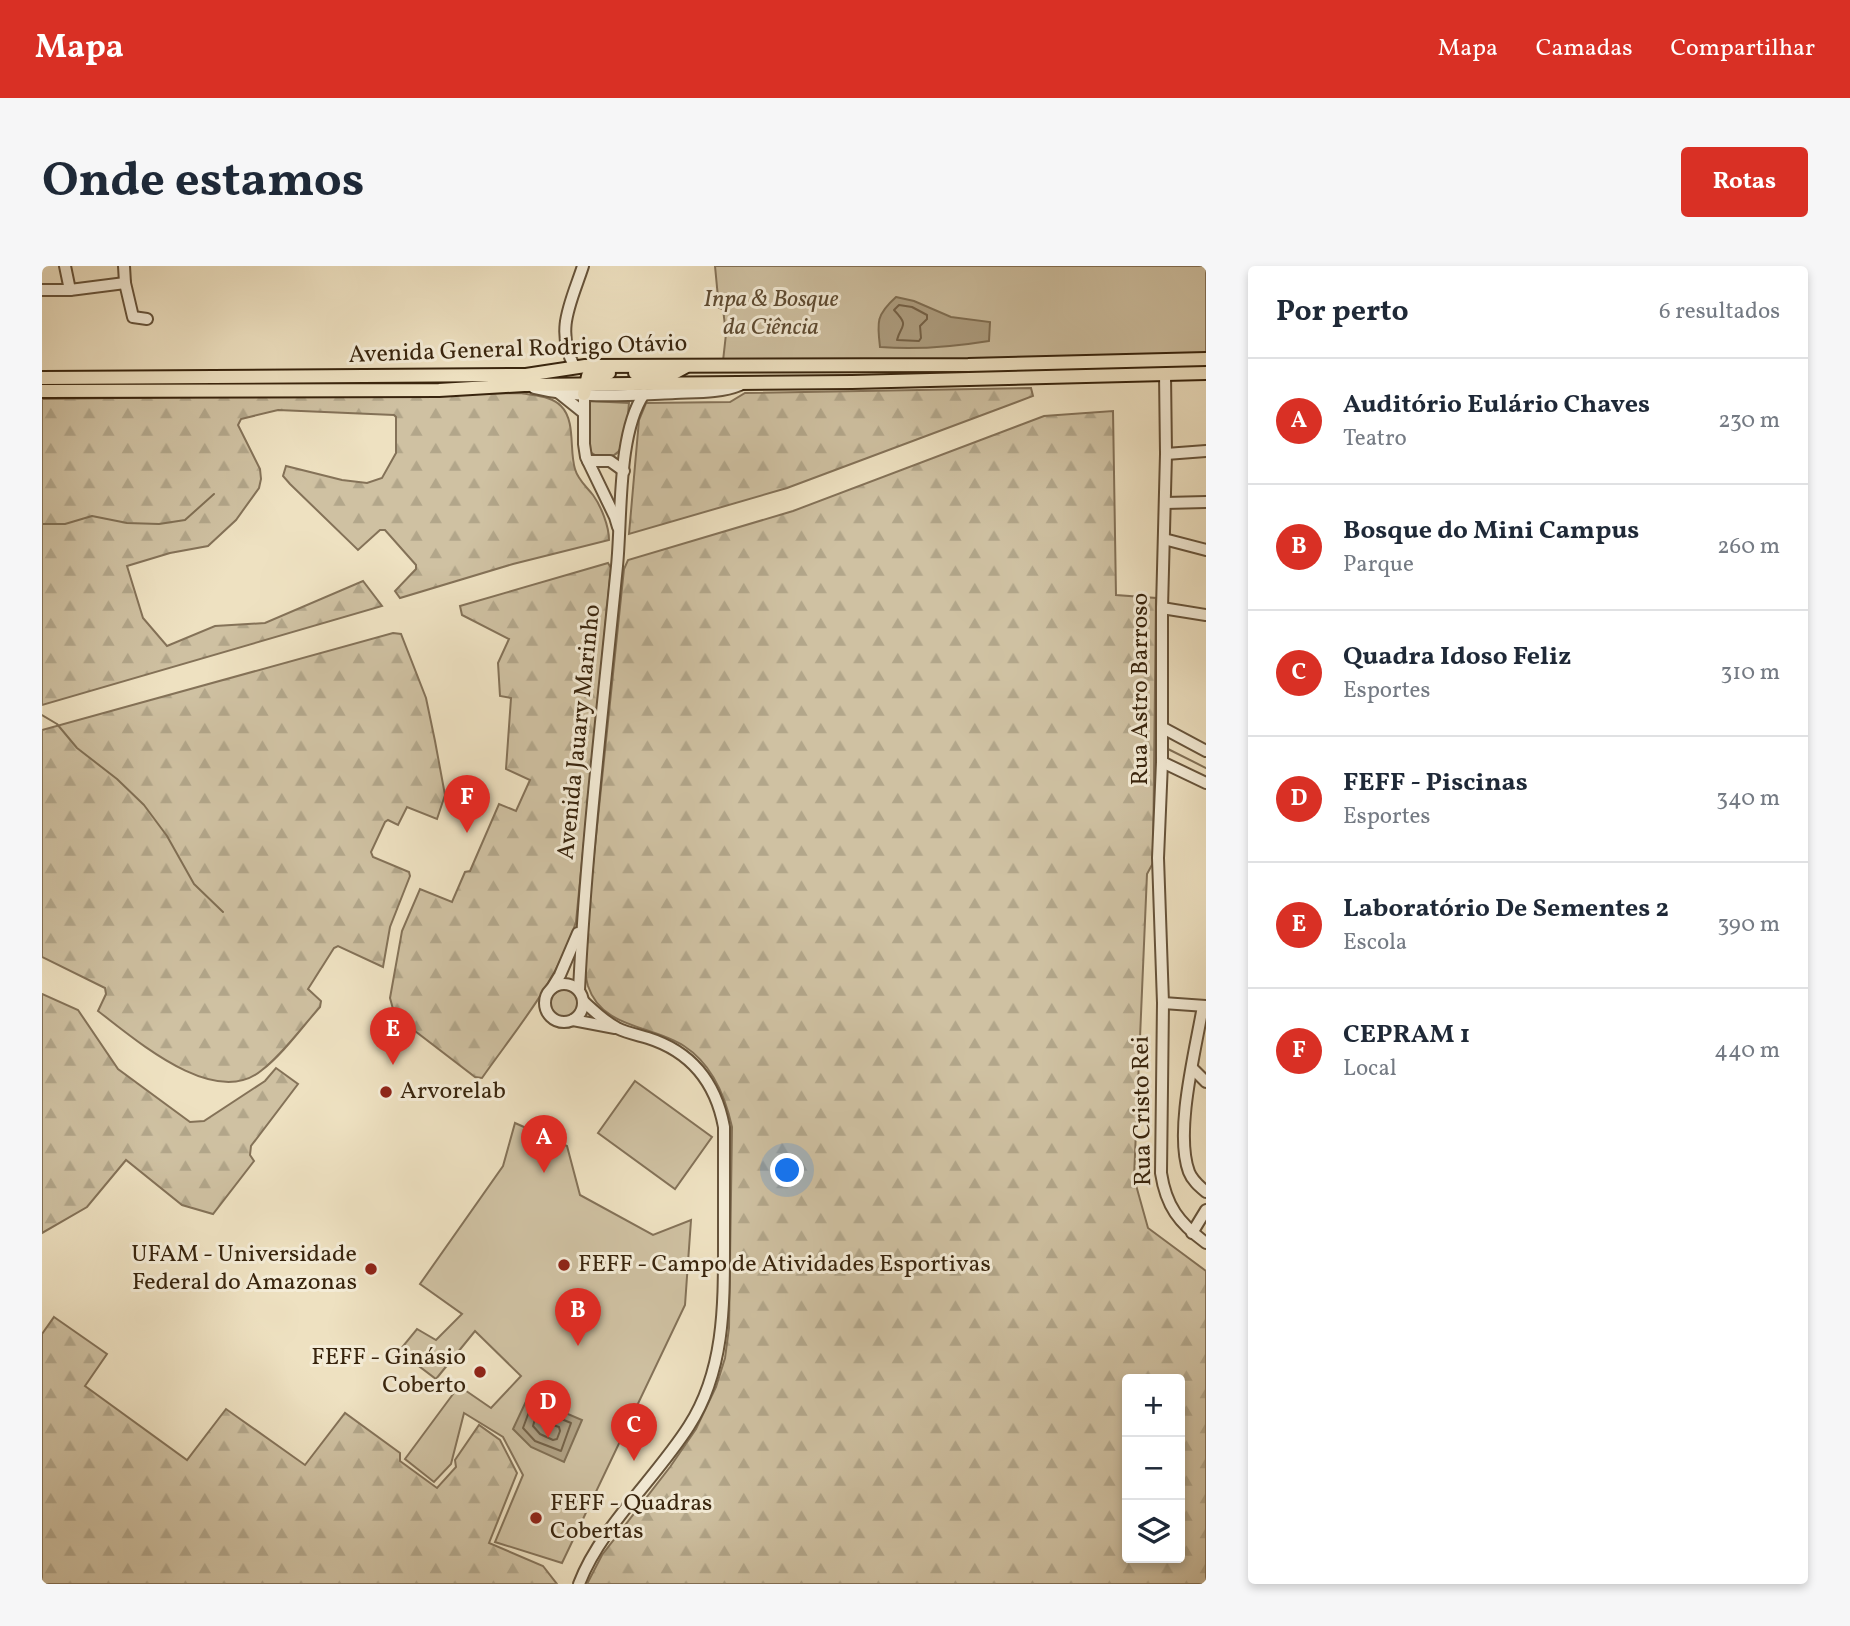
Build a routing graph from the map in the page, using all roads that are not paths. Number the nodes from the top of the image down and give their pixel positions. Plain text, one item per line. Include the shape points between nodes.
1 (65, 266) edge
2 (124, 266) edge
3 (583, 266) edge
4 (125, 283) junction
5 (42, 290) edge
6 (70, 290) junction
7 (147, 319) dead end
8 (1206, 359) edge
9 (574, 366) junction
10 (688, 366) junction
11 (1206, 373) edge
12 (1164, 374) junction
13 (42, 379) edge
14 (749, 381) junction
15 (524, 385) junction
16 (584, 389) junction
17 (42, 391) edge
18 (559, 393) junction
19 (644, 394) junction
20 (584, 412) junction
21 (1206, 451) edge
22 (626, 453) junction
23 (1166, 454) junction
24 (588, 461) junction
25 (610, 461) junction
26 (624, 471) junction
27 (1206, 502) edge
28 (1165, 503) junction
29 (1164, 539) junction
30 (620, 544) junction
31 (1206, 550) edge
32 (1162, 608) junction
33 (1206, 615) edge
34 (1163, 729) junction
35 (1206, 736) edge
36 (1204, 750) edge
37 (1163, 762) junction
38 (1206, 783) edge
39 (582, 924) junction
40 (552, 988) junction
41 (581, 996) junction
42 (1163, 1003) junction
43 (1205, 1006) edge
44 (573, 1020) junction
45 (617, 1028) junction
46 (1192, 1068) junction
47 (1206, 1082) edge
48 (1206, 1192) edge
49 (1206, 1210) edge
50 (1192, 1233) junction
51 (1206, 1243) edge
52 (579, 1584) edge

1 - 6 street
2 - 4 street
3 - 9 street via 565,325 565,346
4 - 6 street
4 - 7 street via 133,317
5 - 6 street
8 - 10 main road, Avenida General Rodrigo Otávio
9 - 10 main road, Avenida General Rodrigo Otávio
9 - 13 main road, Avenida General Rodrigo Otávio via 526,375
10 - 16 main road via 667,374 591,374
11 - 12 main road, Avenida General Rodrigo Otávio
12 - 14 main road, Avenida General Rodrigo Otávio
12 - 23 street, Rua Astro Barroso
14 - 16 main road, Avenida General Rodrigo Otávio
14 - 19 street, Avenida General Rodrigo Otávio via 726,390
15 - 16 main road, Avenida General Rodrigo Otávio
15 - 17 main road, Avenida General Rodrigo Otávio via 439,390
15 - 18 street, Avenida General Rodrigo Otávio
16 - 18 street, Avenida General Rodrigo Otávio
16 - 19 street, Avenida General Rodrigo Otávio
16 - 20 street, Avenida Jauary Marinho
18 - 20 street
19 - 22 street, Avenida Jauary Marinho via 633,414
20 - 24 street, Avenida Jauary Marinho
21 - 23 street
22 - 25 street
22 - 26 street, Avenida Jauary Marinho
23 - 28 street, Rua Astro Barroso
24 - 25 street
24 - 30 street, Avenida Jauary Marinho via 615,517
25 - 26 street
26 - 30 street, Avenida Jauary Marinho
27 - 28 street
28 - 29 street, Rua Astro Barroso
29 - 31 street
29 - 32 street, Rua Astro Barroso
30 - 39 street, Avenida Jauary Marinho
32 - 33 street
32 - 34 street, Rua Astro Barroso
34 - 36 street
34 - 37 street, Rua Astro Barroso
35 - 36 street
37 - 38 street
37 - 42 street, Rua Astro Barroso via 1158,858
39 - 40 street, Avenida Jauary Marinho
39 - 41 street, Avenida Jauary Marinho
40 - 41 street via 563,983 575,986
40 - 44 street via 545,1004 550,1016 563,1022
41 - 44 street via 581,1012
41 - 45 street
42 - 43 street
42 - 50 street, Rua Cristo Rei via 1162,1181 1172,1211
43 - 46 street
44 - 45 street
45 - 52 street via 678,1051 700,1070 720,1106 724,1127 722,1327 705,1397 664,1463 596,1551
46 - 47 street
46 - 48 street via 1185,1154 1190,1175
49 - 50 street
50 - 51 street, Rua Cristo Rei

